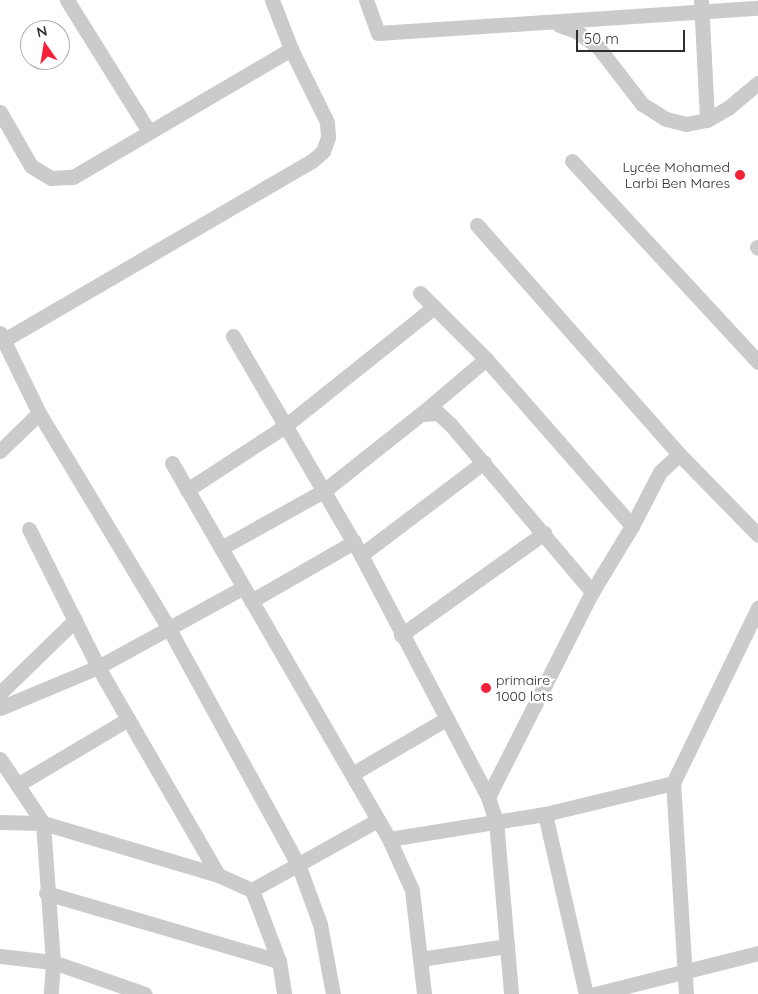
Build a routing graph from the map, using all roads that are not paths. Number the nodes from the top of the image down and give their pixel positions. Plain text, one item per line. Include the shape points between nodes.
1 (68, 0) edge
2 (272, 0) edge
3 (366, 0) edge
4 (701, 6) edge
5 (758, 8) edge
6 (553, 22) junction
7 (292, 49) junction
8 (758, 83) edge
9 (0, 112) edge
10 (707, 120) junction
11 (148, 130) junction
12 (572, 161) dead end
13 (477, 224) dead end
14 (420, 293) dead end
15 (434, 307) junction
16 (2, 336) edge
17 (234, 336) dead end
18 (486, 359) junction
19 (758, 362) edge
20 (39, 413) junction
21 (421, 414) junction
22 (284, 426) junction
23 (0, 451) edge
24 (679, 454) junction
25 (484, 462) junction
26 (172, 464) dead end
27 (187, 490) junction
28 (324, 490) junction
29 (632, 526) junction
30 (29, 530) dead end
31 (544, 532) junction
32 (758, 535) edge
33 (221, 548) junction
34 (357, 548) junction
35 (592, 592) junction
36 (248, 594) junction
37 (758, 608) edge
38 (75, 620) junction
39 (168, 627) junction
40 (401, 635) junction
41 (98, 667) junction
42 (0, 693) edge
43 (0, 708) edge
44 (128, 719) junction
45 (446, 719) junction
46 (0, 759) edge
47 (352, 774) junction
48 (673, 783) junction
49 (17, 785) junction
50 (488, 797) junction
51 (545, 814) junction
52 (378, 820) junction
53 (496, 821) junction
54 (0, 822) edge
55 (42, 823) junction
56 (390, 838) junction
57 (298, 864) junction
58 (218, 875) junction
59 (252, 890) junction
60 (46, 893) junction
61 (507, 946) junction
62 (758, 953) edge
63 (0, 956) edge
64 (420, 959) junction
65 (278, 961) junction
66 (53, 962) junction
67 (687, 971) junction
68 (51, 994) edge
69 (145, 994) edge
70 (284, 994) edge
71 (333, 994) edge
72 (424, 994) edge
73 (511, 994) edge
74 (586, 994) edge
75 (595, 994) edge
76 (686, 994) edge

1 - 11 street
2 - 7 street
3 - 6 street via 378,33
4 - 5 street
4 - 6 street
4 - 10 street
6 - 10 street via 576,31 598,47 630,91 654,114 686,124
7 - 11 street
7 - 16 street via 327,122 326,144 318,157
8 - 10 street via 728,108
9 - 11 street via 31,166 51,178 74,177
12 - 19 street
13 - 24 street
14 - 15 street
15 - 18 street
15 - 22 street
16 - 20 street
17 - 22 street
18 - 21 street
18 - 29 street
20 - 23 street
20 - 39 street
21 - 25 street via 438,413
21 - 28 street
22 - 27 street
22 - 28 street
24 - 29 street via 660,472
24 - 32 street
25 - 31 street
25 - 34 street
26 - 27 street
27 - 33 street
28 - 33 street
28 - 34 street
29 - 35 street
30 - 38 street
31 - 35 street
31 - 40 street
33 - 36 street
34 - 36 street
34 - 40 street
35 - 50 street
36 - 39 street
36 - 47 street
37 - 48 street
38 - 41 street
38 - 42 street
39 - 41 street
39 - 57 street
40 - 45 street
41 - 43 street
41 - 44 street
44 - 49 street
44 - 58 street
45 - 47 street
45 - 50 street
46 - 49 street
47 - 52 street
48 - 51 street
48 - 67 street
49 - 55 street
50 - 53 street
51 - 53 street
51 - 74 street
52 - 56 street
52 - 57 street
53 - 56 street
53 - 61 street
54 - 55 street
55 - 58 street
55 - 60 street
56 - 64 street via 412,890
57 - 59 street
57 - 71 street via 320,924
58 - 59 street
59 - 65 street
60 - 65 street
60 - 66 street
61 - 64 street
61 - 73 street
62 - 67 street
63 - 66 street
64 - 72 street
65 - 70 street
66 - 68 street
66 - 69 street
67 - 75 street
67 - 76 street

